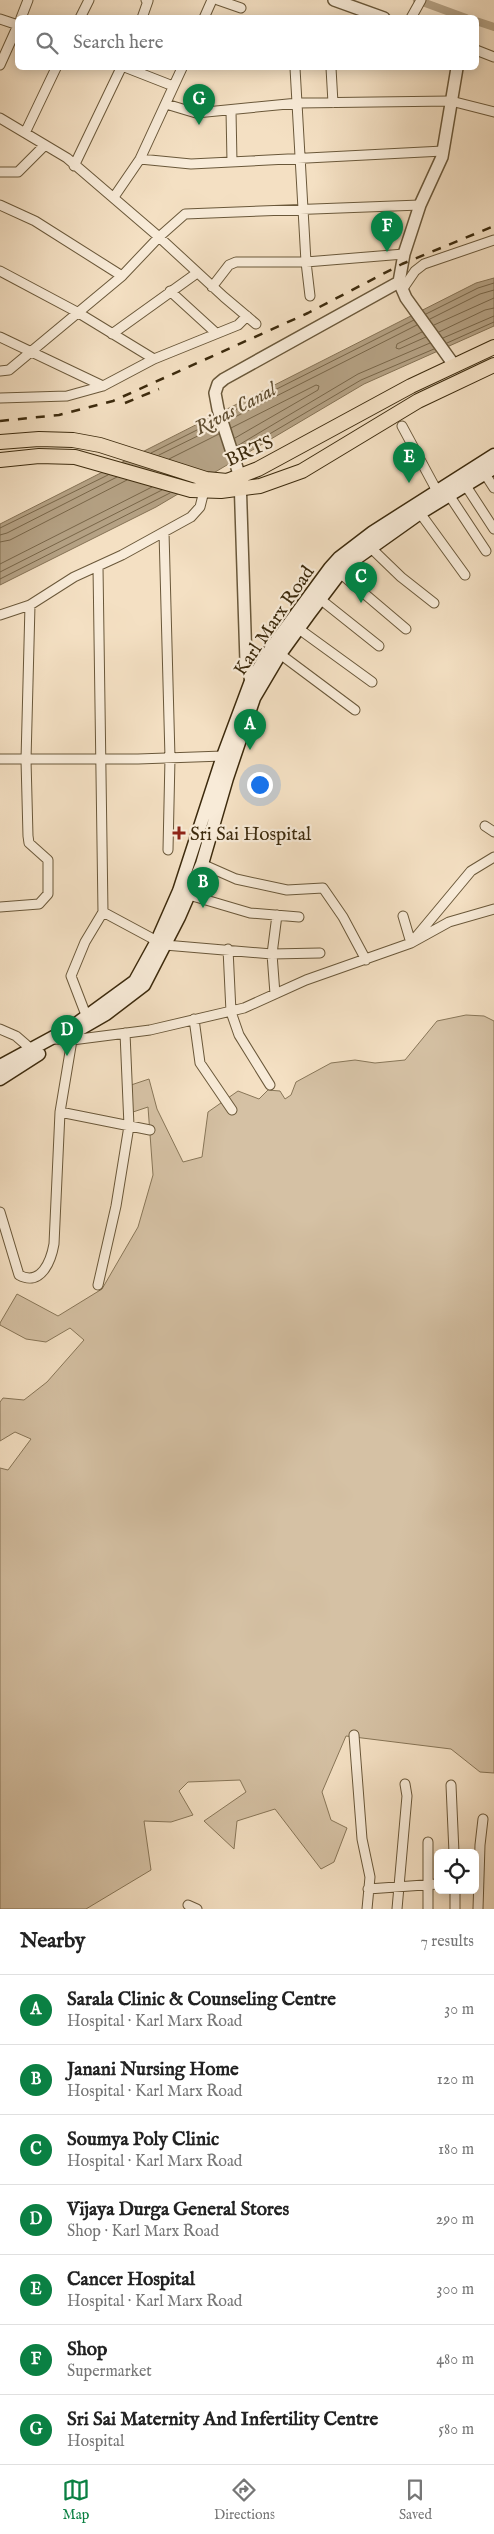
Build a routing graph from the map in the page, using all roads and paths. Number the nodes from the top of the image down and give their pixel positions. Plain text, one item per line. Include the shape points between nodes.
1 (28, 0) edge
2 (89, 0) edge
3 (148, 0) edge
4 (212, 0) edge
5 (218, 0) edge
6 (334, 0) edge
7 (420, 0) edge
8 (241, 8) dead end
9 (22, 15) edge
10 (82, 15) edge
11 (143, 15) edge
12 (205, 15) edge
13 (376, 15) edge
14 (412, 15) edge
15 (0, 19) edge
16 (15, 24) edge
17 (15, 30) edge
18 (479, 51) edge
19 (494, 57) edge
20 (0, 65) edge
21 (55, 70) edge
22 (120, 70) edge
23 (132, 70) edge
24 (181, 70) edge
25 (295, 70) edge
26 (331, 70) edge
27 (457, 70) edge
28 (173, 86) junction
29 (451, 101) junction
30 (298, 103) junction
31 (333, 103) junction
32 (166, 104) junction
33 (231, 111) junction
34 (494, 112) edge
35 (0, 118) edge
36 (25, 133) junction
37 (44, 145) junction
38 (443, 151) junction
39 (301, 158) junction
40 (140, 159) junction
41 (232, 162) junction
42 (74, 166) junction
43 (0, 172) edge
44 (114, 197) junction
45 (0, 205) edge
46 (420, 205) junction
47 (303, 208) junction
48 (159, 237) junction
49 (494, 240) edge
50 (404, 254) junction
51 (306, 262) junction
52 (0, 271) edge
53 (197, 273) junction
54 (122, 276) junction
55 (212, 287) junction
56 (402, 290) junction
57 (170, 291) junction
58 (310, 296) dead end
59 (77, 312) junction
60 (246, 316) junction
61 (256, 324) dead end
62 (112, 334) junction
63 (216, 334) junction
64 (0, 337) edge
65 (494, 347) edge
66 (31, 352) junction
67 (154, 360) junction
68 (454, 365) junction
69 (494, 366) edge
70 (0, 371) edge
71 (103, 386) junction
72 (0, 398) edge
73 (402, 426) dead end
74 (0, 442) edge
75 (494, 455) edge
76 (0, 460) edge
77 (490, 471) edge
78 (240, 477) junction
79 (205, 485) junction
80 (466, 486) junction
81 (494, 488) edge
82 (443, 493) junction
83 (420, 514) junction
84 (494, 529) edge
85 (164, 532) junction
86 (371, 548) junction
87 (486, 551) dead end
88 (98, 566) junction
89 (340, 573) junction
90 (465, 575) dead end
91 (320, 599) junction
92 (434, 603) dead end
93 (30, 604) junction
94 (0, 615) edge
95 (406, 628) dead end
96 (299, 629) junction
97 (379, 646) dead end
98 (280, 654) junction
99 (251, 681) junction
100 (372, 682) dead end
101 (356, 710) dead end
102 (223, 756) junction
103 (170, 758) junction
104 (0, 759) edge
105 (100, 759) junction
106 (26, 760) junction
107 (485, 826) dead end
108 (494, 832) edge
109 (168, 850) dead end
110 (494, 857) edge
111 (202, 864) junction
112 (189, 895) junction
113 (0, 907) edge
114 (494, 909) edge
115 (103, 912) junction
116 (277, 915) junction
117 (403, 916) dead end
118 (299, 917) dead end
119 (161, 943) junction
120 (411, 943) junction
121 (228, 950) junction
122 (320, 953) dead end
123 (272, 954) junction
124 (366, 960) junction
125 (275, 994) junction
126 (231, 1012) junction
127 (86, 1014) junction
128 (194, 1019) junction
129 (0, 1029) edge
130 (125, 1032) junction
131 (62, 1039) junction
132 (31, 1049) junction
133 (0, 1066) edge
134 (0, 1078) edge
135 (270, 1085) dead end
136 (232, 1110) dead end
137 (60, 1112) junction
138 (129, 1126) junction
139 (150, 1130) dead end
140 (0, 1212) edge
141 (3, 1230) edge
142 (98, 1285) dead end
143 (354, 1735) dead end
144 (405, 1784) dead end
145 (451, 1785) dead end
146 (483, 1819) dead end
147 (428, 1842) dead end
148 (454, 1849) edge
149 (433, 1884) edge
150 (398, 1888) junction
151 (368, 1889) junction
152 (455, 1894) edge
153 (366, 1909) edge
154 (397, 1909) edge
155 (428, 1909) edge
156 (455, 1909) edge
157 (478, 1909) edge

1 - 9 street
2 - 10 street
3 - 11 street
4 - 12 street
5 - 8 street
6 - 13 street
7 - 14 street
15 - 16 street
17 - 20 street
18 - 19 street
21 - 36 street
22 - 42 street
23 - 28 street
24 - 28 street
25 - 30 street
26 - 31 street
27 - 29 street
28 - 32 street
29 - 31 street
29 - 34 street
29 - 38 street
30 - 31 street
30 - 33 street
30 - 39 street
32 - 33 street via 196,113
32 - 40 street
33 - 41 street
35 - 36 street
36 - 37 street
37 - 42 street via 67,158
37 - 43 street via 18,172
38 - 39 street
38 - 46 street
39 - 41 street
39 - 47 street
40 - 41 street via 191,164
40 - 44 street
42 - 44 street
44 - 48 street
45 - 54 street via 35,221
46 - 47 street
46 - 50 street
47 - 48 street via 194,212 179,219
47 - 51 street
48 - 53 street
48 - 54 street
49 - 56 street via 424,264
50 - 51 street
50 - 56 street
51 - 55 street via 236,262 229,265
51 - 58 street
52 - 59 street
53 - 55 street
53 - 57 street
54 - 59 street
55 - 60 street
56 - 68 street
56 - 78 street via 218,384 215,393 218,409
57 - 62 street
57 - 63 street
59 - 62 street
59 - 66 street
60 - 61 street
60 - 63 street via 238,325
62 - 67 street
63 - 67 street
64 - 66 street
65 - 68 main road, BRTS
66 - 70 street via 9,370
66 - 71 street
67 - 71 street
68 - 78 main road, BRTS
69 - 78 main road, BRTS via 412,404 294,475 269,484
71 - 72 street via 67,396
73 - 82 street
74 - 79 main road, BRTS via 59,438 87,442
75 - 82 main road, Karl Marx Road
76 - 79 main road, BRTS via 59,456 91,461 185,490
77 - 80 main road, Karl Marx Road
77 - 81 street
78 - 79 main road, BRTS
78 - 99 street via 246,662
79 - 85 street via 200,507 191,517
80 - 82 main road, Karl Marx Road
80 - 84 street
82 - 83 main road, Karl Marx Road
82 - 87 street
82 - 99 main road, Karl Marx Road via 373,532 339,558 272,647
83 - 86 main road, Karl Marx Road
83 - 90 street
85 - 88 street
85 - 103 street
86 - 89 main road, Karl Marx Road
86 - 92 street
88 - 93 street
88 - 105 street
89 - 91 main road, Karl Marx Road
89 - 95 street
91 - 96 main road, Karl Marx Road
91 - 97 street
93 - 94 street
93 - 106 street
96 - 98 main road, Karl Marx Road
96 - 100 street
98 - 101 street
98 - 111 main road, Karl Marx Road via 254,698
99 - 102 main road, Karl Marx Road
102 - 103 street
102 - 119 main road, Karl Marx Road
103 - 105 street
103 - 109 street
104 - 106 street
105 - 106 street
105 - 115 street
106 - 113 street via 28,843 48,860 48,894 39,904
107 - 108 street
110 - 120 street via 471,871
111 - 112 main road, Karl Marx Road
111 - 124 street via 236,879 287,890 324,888
112 - 116 street via 250,913
112 - 119 main road, Karl Marx Road
114 - 120 street via 448,922
115 - 119 street
115 - 127 street via 84,942 72,976
116 - 118 street
116 - 123 street
117 - 120 street
119 - 121 street
119 - 127 main road, Karl Marx Road via 135,981
119 - 131 main road, Karl Marx Road via 144,985 106,1014
120 - 124 street
121 - 123 street
121 - 126 street
122 - 123 street
123 - 125 street
124 - 125 street
125 - 126 street
126 - 128 street
126 - 135 street via 239,1035
127 - 131 main road, Karl Marx Road
128 - 130 street via 150,1030
128 - 136 street via 200,1062
129 - 132 street via 16,1036
130 - 131 street
130 - 138 street
131 - 132 main road, Karl Marx Road
131 - 134 main road, Karl Marx Road
131 - 137 street
132 - 133 main road, Karl Marx Road
137 - 138 street
137 - 141 street via 55,1236 51,1261 44,1272 24,1278 19,1275
138 - 139 street
138 - 142 street via 116,1206
140 - 141 street
143 - 151 street via 362,1838 370,1878
144 - 150 street via 407,1796
145 - 148 street
146 - 157 street
147 - 149 street
149 - 150 street
149 - 155 street
150 - 151 street
150 - 154 street
151 - 153 street
152 - 156 street

